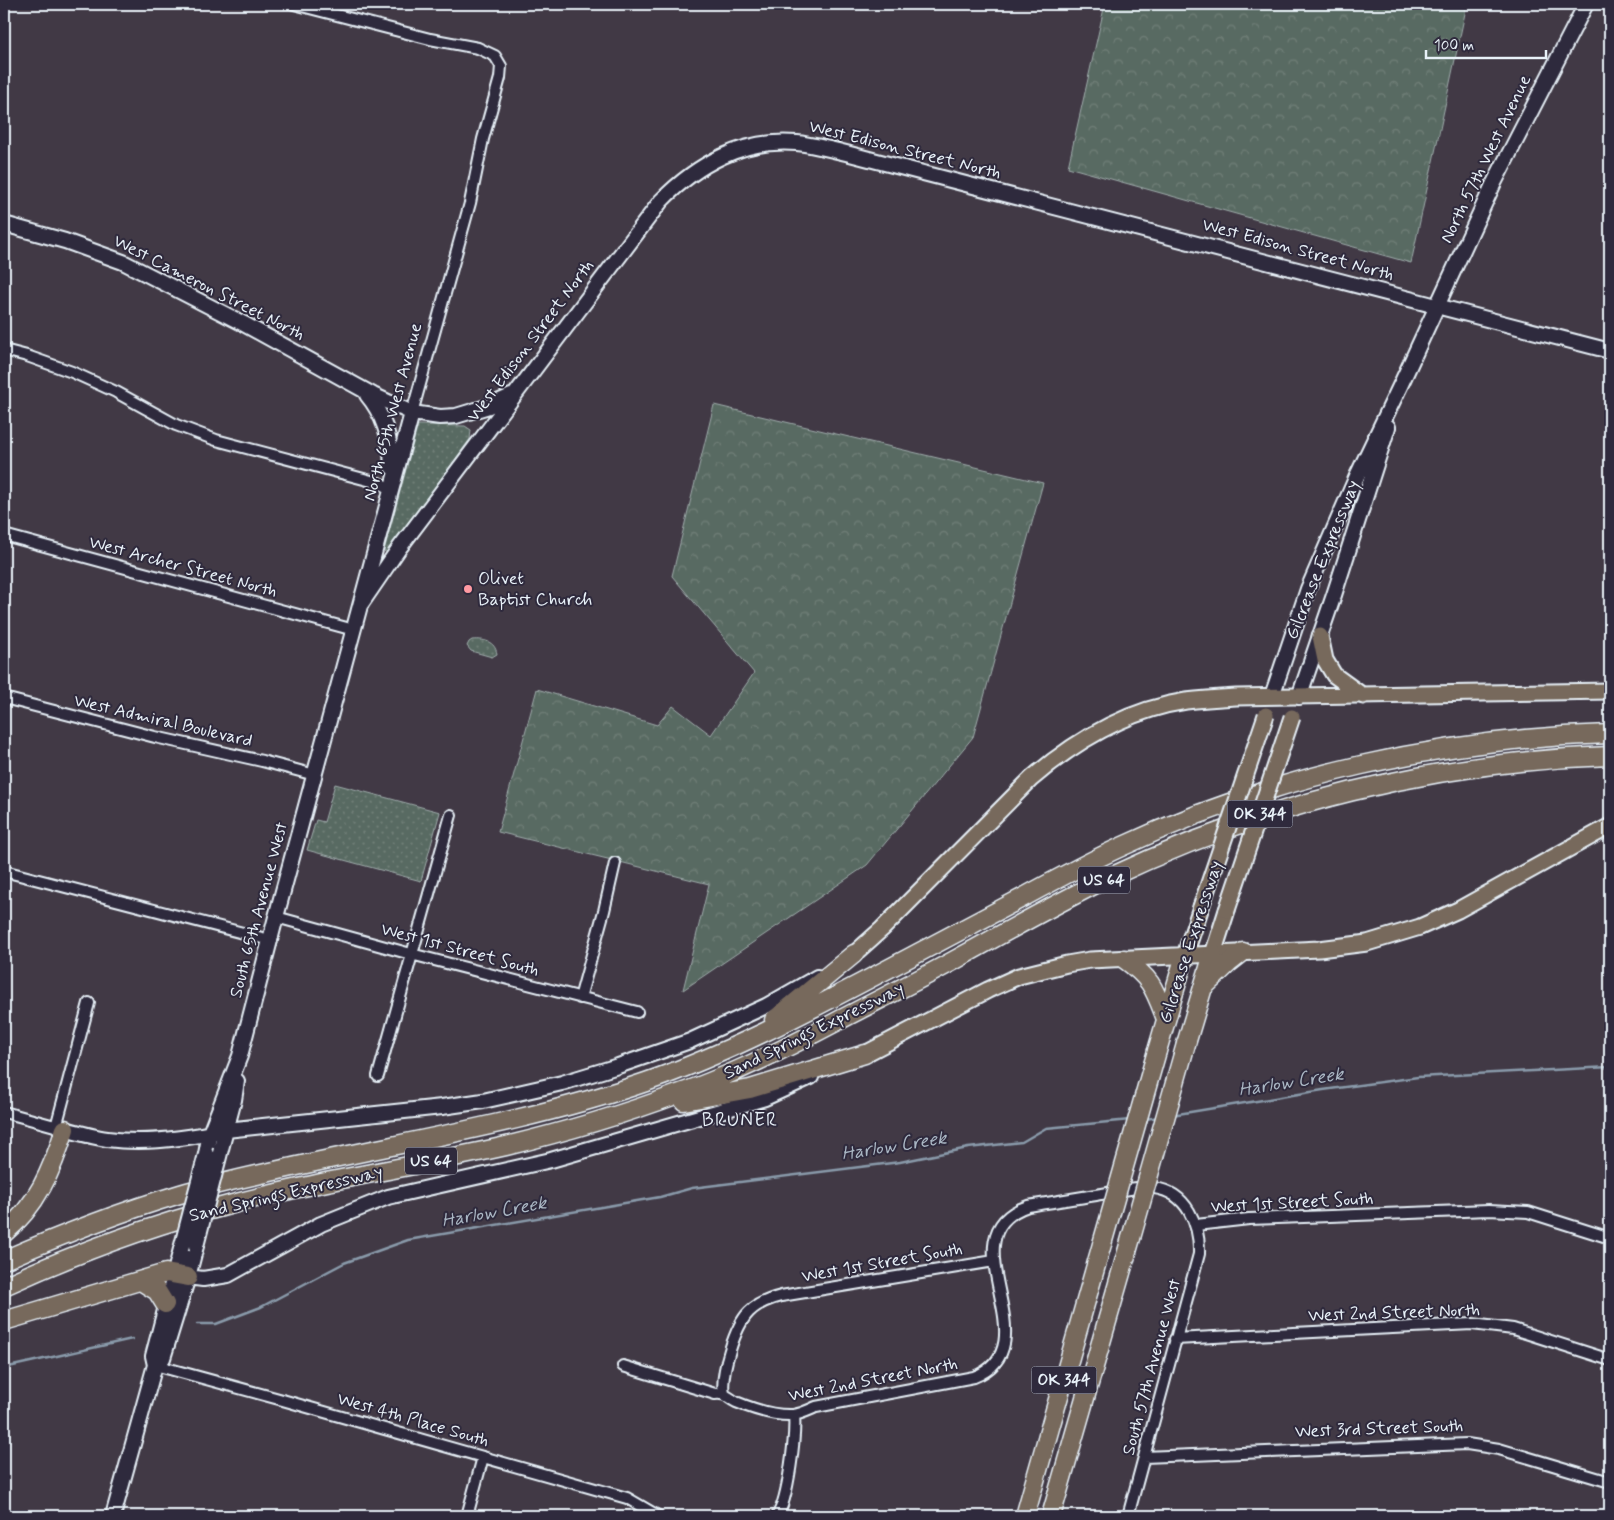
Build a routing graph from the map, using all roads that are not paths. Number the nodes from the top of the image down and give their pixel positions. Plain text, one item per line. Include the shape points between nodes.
1 (294, 4) edge
2 (1586, 4) edge
3 (4, 224) edge
4 (1436, 306) junction
5 (4, 350) edge
6 (1610, 351) edge
7 (1401, 384) junction
8 (363, 390) junction
9 (514, 394) junction
10 (412, 413) junction
11 (390, 488) junction
12 (4, 535) edge
13 (362, 604) junction
14 (354, 630) junction
15 (1320, 636) junction
16 (1610, 691) edge
17 (1272, 696) junction
18 (1300, 696) junction
19 (1363, 696) junction
20 (4, 698) edge
21 (1610, 734) edge
22 (1610, 756) edge
23 (315, 775) junction
24 (451, 816) dead end
25 (1610, 826) edge
26 (615, 863) dead end
27 (4, 871) edge
28 (276, 917) junction
29 (270, 940) junction
30 (1243, 952) junction
31 (411, 954) junction
32 (854, 954) junction
33 (1213, 954) junction
34 (1185, 955) junction
35 (1124, 959) junction
36 (1203, 989) junction
37 (580, 998) junction
38 (89, 1004) dead end
39 (637, 1012) dead end
40 (1166, 1019) junction
41 (753, 1038) junction
42 (865, 1054) junction
43 (240, 1056) junction
44 (378, 1076) dead end
45 (632, 1110) junction
46 (4, 1112) edge
47 (60, 1128) junction
48 (226, 1130) junction
49 (210, 1133) junction
50 (1196, 1225) junction
51 (4, 1233) edge
52 (1610, 1238) edge
53 (4, 1260) edge
54 (994, 1261) junction
55 (181, 1275) junction
56 (141, 1281) junction
57 (4, 1286) edge
58 (165, 1304) junction
59 (4, 1321) edge
60 (1175, 1338) junction
61 (1610, 1360) edge
62 (155, 1365) junction
63 (623, 1366) dead end
64 (724, 1394) junction
65 (794, 1415) junction
66 (483, 1457) junction
67 (1144, 1457) junction
68 (1610, 1482) edge
69 (112, 1516) edge
70 (467, 1516) edge
71 (658, 1516) edge
72 (777, 1516) edge
73 (1025, 1516) edge
74 (1051, 1516) edge
75 (1128, 1516) edge

1 - 10 street, North 65th West Avenue via 478,48 498,58 501,66 470,203
2 - 4 street, North 57th West Avenue via 1493,185
3 - 8 street, West Cameron Street North via 123,262
4 - 6 street, West Edison Street North
4 - 7 street, Gilcrease Expressway
4 - 9 street, West Edison Street North via 825,148 797,143 757,145 706,164 661,201
5 - 11 street via 52,364 100,384 191,432
7 - 15 street, Gilcrease Expressway
7 - 17 street, Gilcrease Expressway via 1338,516 1308,589
8 - 10 street, West Cameron Street North
8 - 11 street, West Cameron Street North via 378,409 386,429 392,456
9 - 10 street, West Cameron Street North via 464,414 440,417
9 - 13 street, West Edison Street North via 400,547
10 - 11 street, North 65th West Avenue
11 - 13 street, North 65th West Avenue
12 - 14 street, West Archer Street North
13 - 14 street, North 65th West Avenue
14 - 23 street, North 65th West Avenue
15 - 18 street, Gilcrease Expressway
15 - 19 main road via 1325,660 1334,674
16 - 19 main road
17 - 18 main road
17 - 32 main road via 1185,701 1148,711 1088,737 1031,779
17 - 34 main road, Gilcrease Expressway / OK 344, bridge
18 - 19 main road
18 - 33 main road, Gilcrease Expressway / OK 344, bridge
20 - 23 street, West Admiral Boulevard
21 - 41 highway, Sand Springs Expressway / US 64 via 1544,737 1434,751 1340,771 1234,802 1104,855
22 - 45 highway, Sand Springs Expressway / US 64 via 1498,764 1413,778 1302,804 1208,836 1107,879 775,1053 715,1080
23 - 28 street, South 65th Avenue West
24 - 31 street
25 - 30 main road via 1458,910 1420,927 1343,947
26 - 37 street
27 - 29 street
28 - 29 street, South 65th Avenue West
28 - 31 street, West 1st Street South
29 - 43 street, South 65th Avenue West
30 - 33 main road
30 - 36 highway via 1222,968
31 - 37 street, West 1st Street South
31 - 44 street
32 - 41 highway
32 - 48 street via 766,1006 690,1041 562,1083 442,1107
33 - 34 main road
33 - 36 highway, Gilcrease Expressway / OK 344
34 - 35 main road
34 - 40 highway, Gilcrease Expressway / OK 344
35 - 40 highway via 1151,983
35 - 42 main road via 1090,960 1019,976
36 - 74 highway, Gilcrease Expressway / OK 344, bridge
37 - 39 street, West 1st Street South
38 - 47 street
40 - 73 highway, Gilcrease Expressway / OK 344, bridge
41 - 53 highway, Sand Springs Expressway / US 64 via 646,1082 554,1110 179,1194 99,1221
42 - 45 highway via 750,1088
42 - 55 street via 765,1098 551,1160 388,1197 321,1224 228,1275 203,1278
43 - 48 street, South 65th Avenue West
43 - 49 street, South 65th Avenue West
45 - 57 highway, Sand Springs Expressway / US 64 via 504,1146 227,1205 126,1236
46 - 47 street
47 - 49 street via 116,1140
47 - 51 highway via 52,1168 38,1195
48 - 49 street
48 - 55 street, South 65th Avenue West, bridge via 196,1246
49 - 55 street, South 65th Avenue West, bridge via 181,1249
50 - 52 street, West 1st Street South via 1249,1219 1503,1210 1528,1212
50 - 54 street, West 1st Street South via 1180,1200 1155,1188 1028,1206 1011,1213 1001,1224 995,1240
50 - 60 street, South 57th Avenue West via 1199,1254
54 - 64 street, West 1st Street South via 781,1296 761,1303 748,1314 738,1330 723,1378
54 - 65 street, West 2nd Street North via 1006,1336 998,1361 985,1373 959,1381 816,1407
55 - 56 highway via 167,1273
55 - 58 street, South 65th Avenue West
55 - 62 street, South 65th Avenue West via 163,1358
56 - 58 highway via 157,1290
56 - 59 highway
58 - 62 street, South 65th Avenue West via 153,1356
60 - 61 street, West 2nd Street North via 1472,1324 1513,1329
60 - 67 street, South 57th Avenue West
62 - 66 street, West 4th Place South
62 - 69 street, South 65th Avenue West
63 - 64 street, West 2nd Street North
64 - 65 street, West 2nd Street North via 749,1407
65 - 72 street via 795,1430 784,1497
66 - 70 street
66 - 71 street, West 4th Place South via 627,1498
67 - 68 street, West 3rd Street South via 1467,1444 1499,1449
67 - 75 street, South 57th Avenue West

